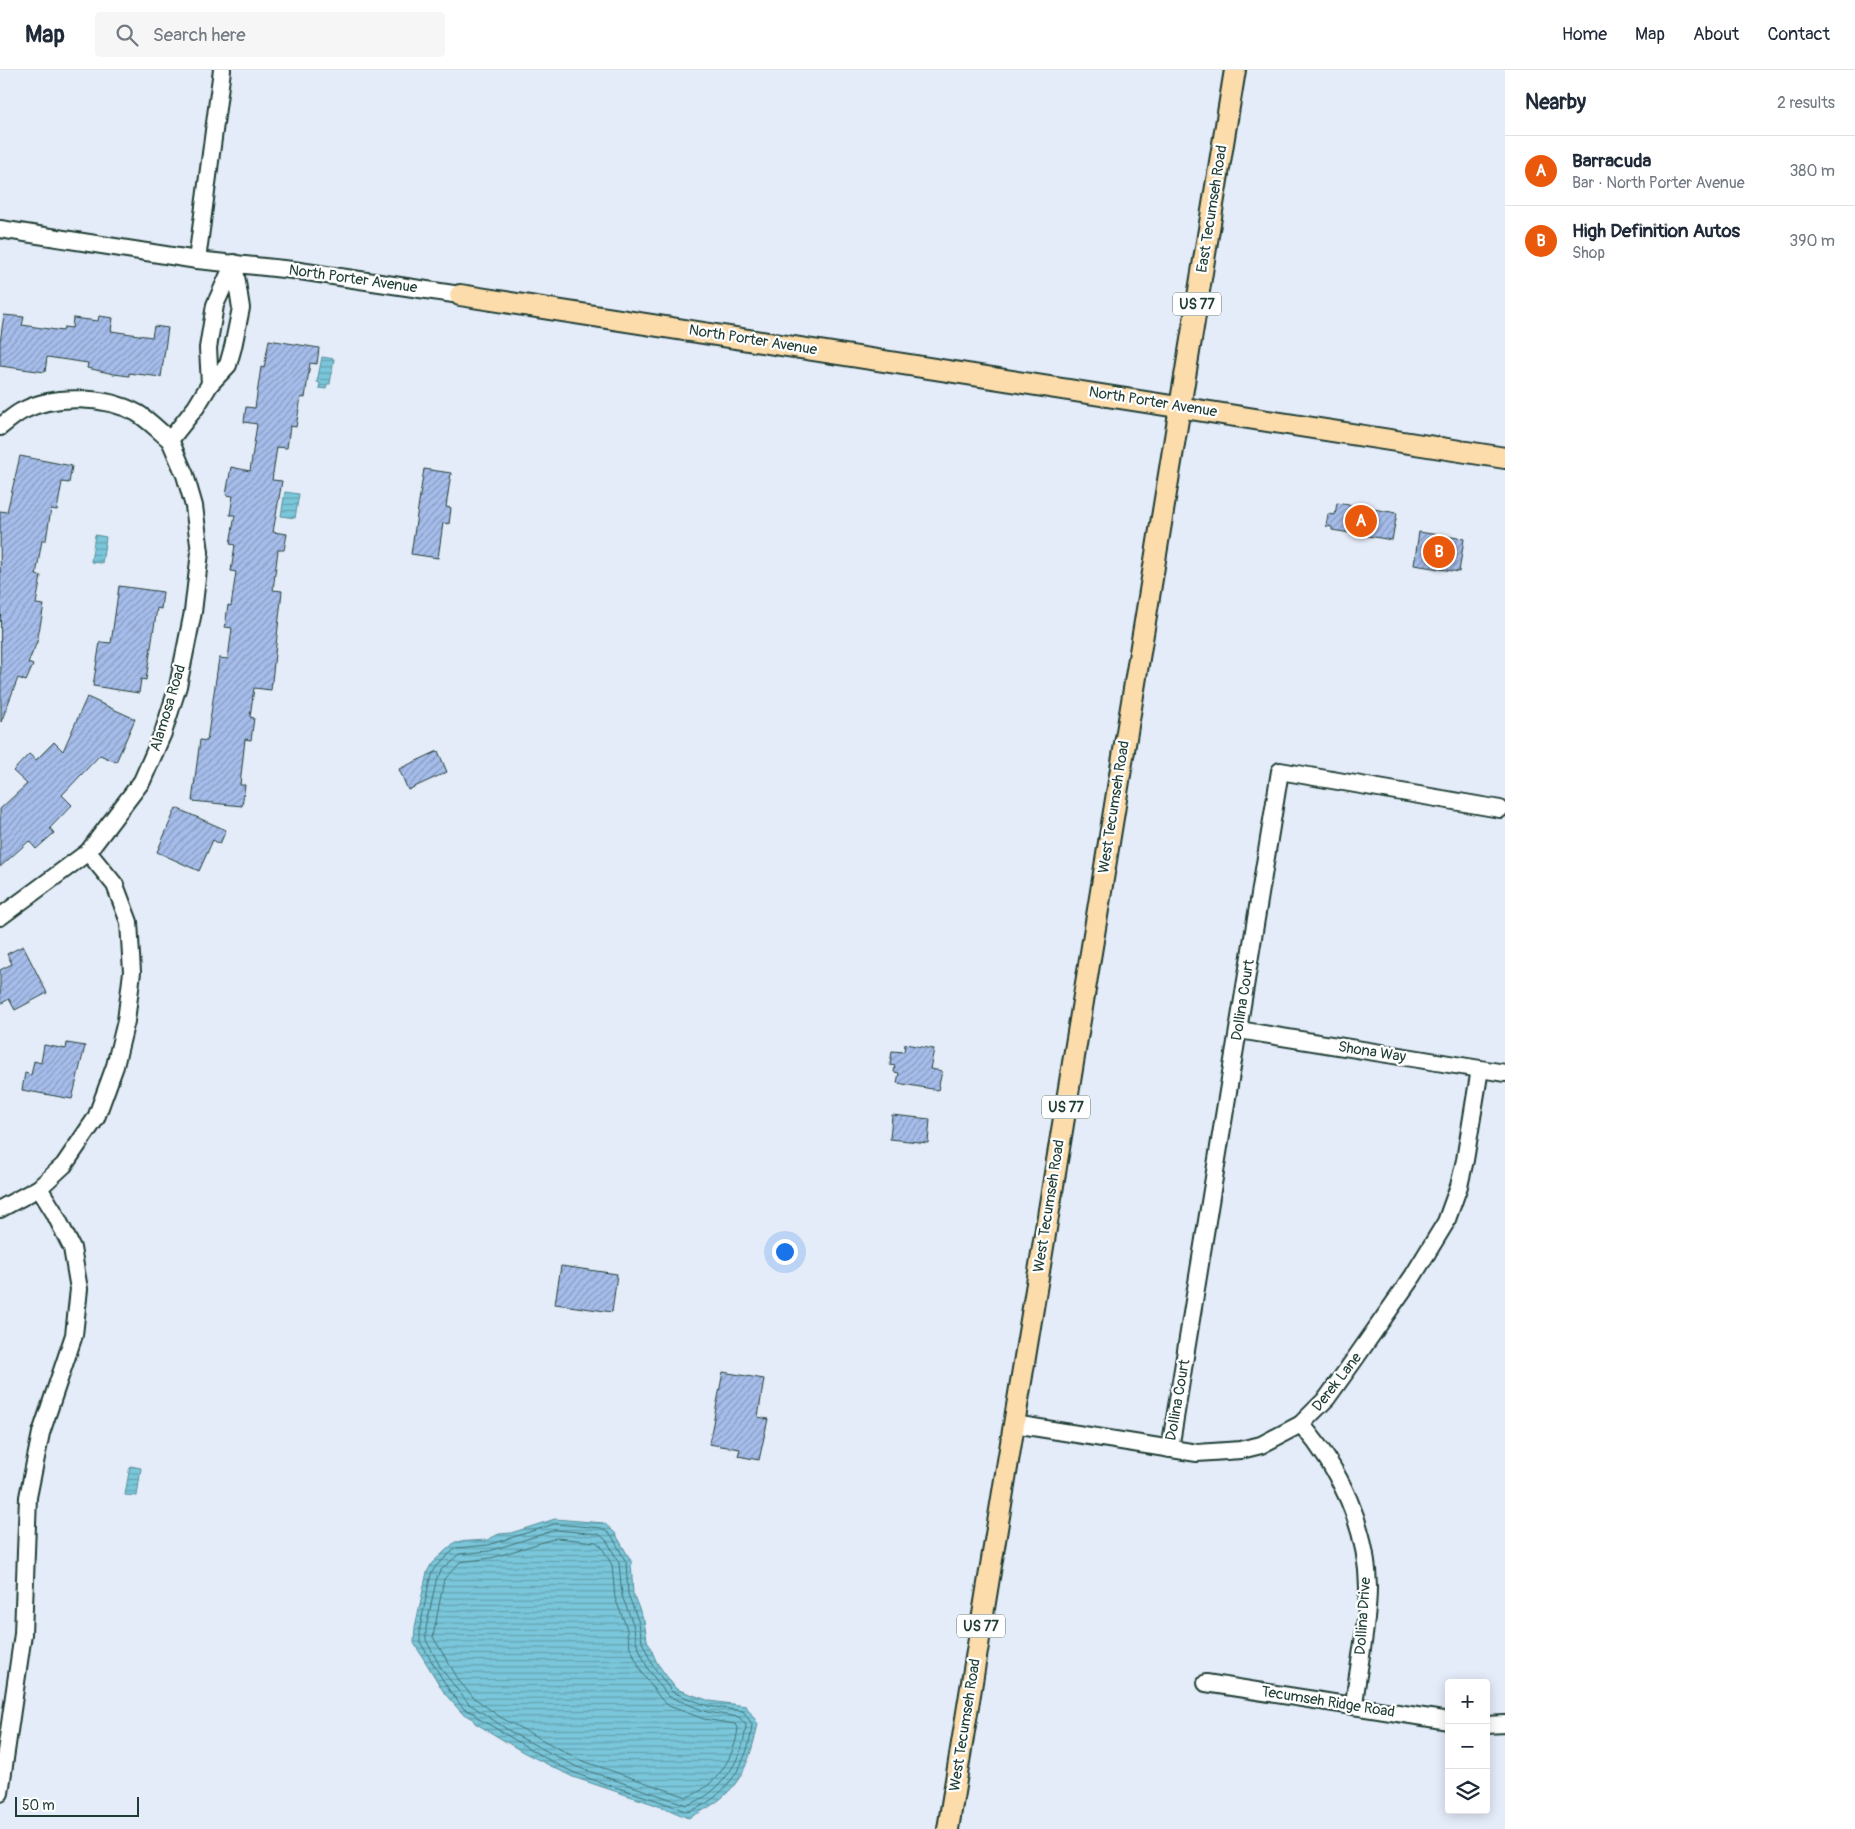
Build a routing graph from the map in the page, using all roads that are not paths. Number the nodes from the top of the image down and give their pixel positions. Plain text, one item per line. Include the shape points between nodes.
1 (222, 70) edge
2 (1235, 70) edge
3 (0, 229) edge
4 (197, 260) junction
5 (234, 264) junction
6 (460, 295) joint
7 (210, 384) junction
8 (1181, 406) junction
9 (0, 428) edge
10 (170, 440) junction
11 (1505, 458) edge
12 (1500, 809) dead end
13 (88, 852) junction
14 (0, 917) edge
15 (1239, 1030) junction
16 (1480, 1069) junction
17 (1505, 1073) edge
18 (38, 1188) junction
19 (0, 1209) edge
20 (1014, 1424) junction
21 (1301, 1424) junction
22 (1170, 1449) junction
23 (1206, 1683) dead end
24 (1354, 1705) junction
25 (1445, 1720) edge
26 (1505, 1724) edge
27 (1490, 1725) edge
28 (0, 1793) edge
29 (948, 1829) edge

1 - 4 street
2 - 8 main road, East Tecumseh Road / US 77
3 - 4 street, North Porter Avenue
4 - 5 street, North Porter Avenue
5 - 6 street, North Porter Avenue
5 - 7 street via 214,305 208,348
5 - 7 street via 241,308 235,338 228,365
6 - 8 main road, North Porter Avenue
7 - 10 street
8 - 11 main road, North Porter Avenue
8 - 20 main road, West Tecumseh Road / US 77
9 - 10 street, Alamosa Road via 21,411 48,401 78,398 137,413
10 - 13 street, Alamosa Road via 194,506 200,552 193,612 178,686 163,734 142,781
12 - 15 street, Dollina Court via 1280,771
13 - 14 street, Alamosa Road
13 - 18 street via 115,884 129,922 132,972 126,1021 115,1066 96,1118 64,1165
15 - 16 street, Shona Way
15 - 22 street, Dollina Court
16 - 17 street, Shona Way
16 - 21 street, Derek Lane via 1461,1178 1446,1222 1413,1276 1327,1398
18 - 19 street
18 - 28 street via 72,1248 80,1289 74,1335 41,1433 28,1497 23,1634
20 - 22 street, Derek Lane
20 - 29 main road, West Tecumseh Road / US 77
21 - 22 street, Derek Lane via 1280,1436 1240,1450 1197,1453
21 - 24 street, Dollina Drive via 1319,1444 1339,1478 1351,1506 1365,1556 1368,1587 1366,1623
23 - 24 street, Tecumseh Ridge Road
24 - 25 street, Tecumseh Ridge Road
26 - 27 street

